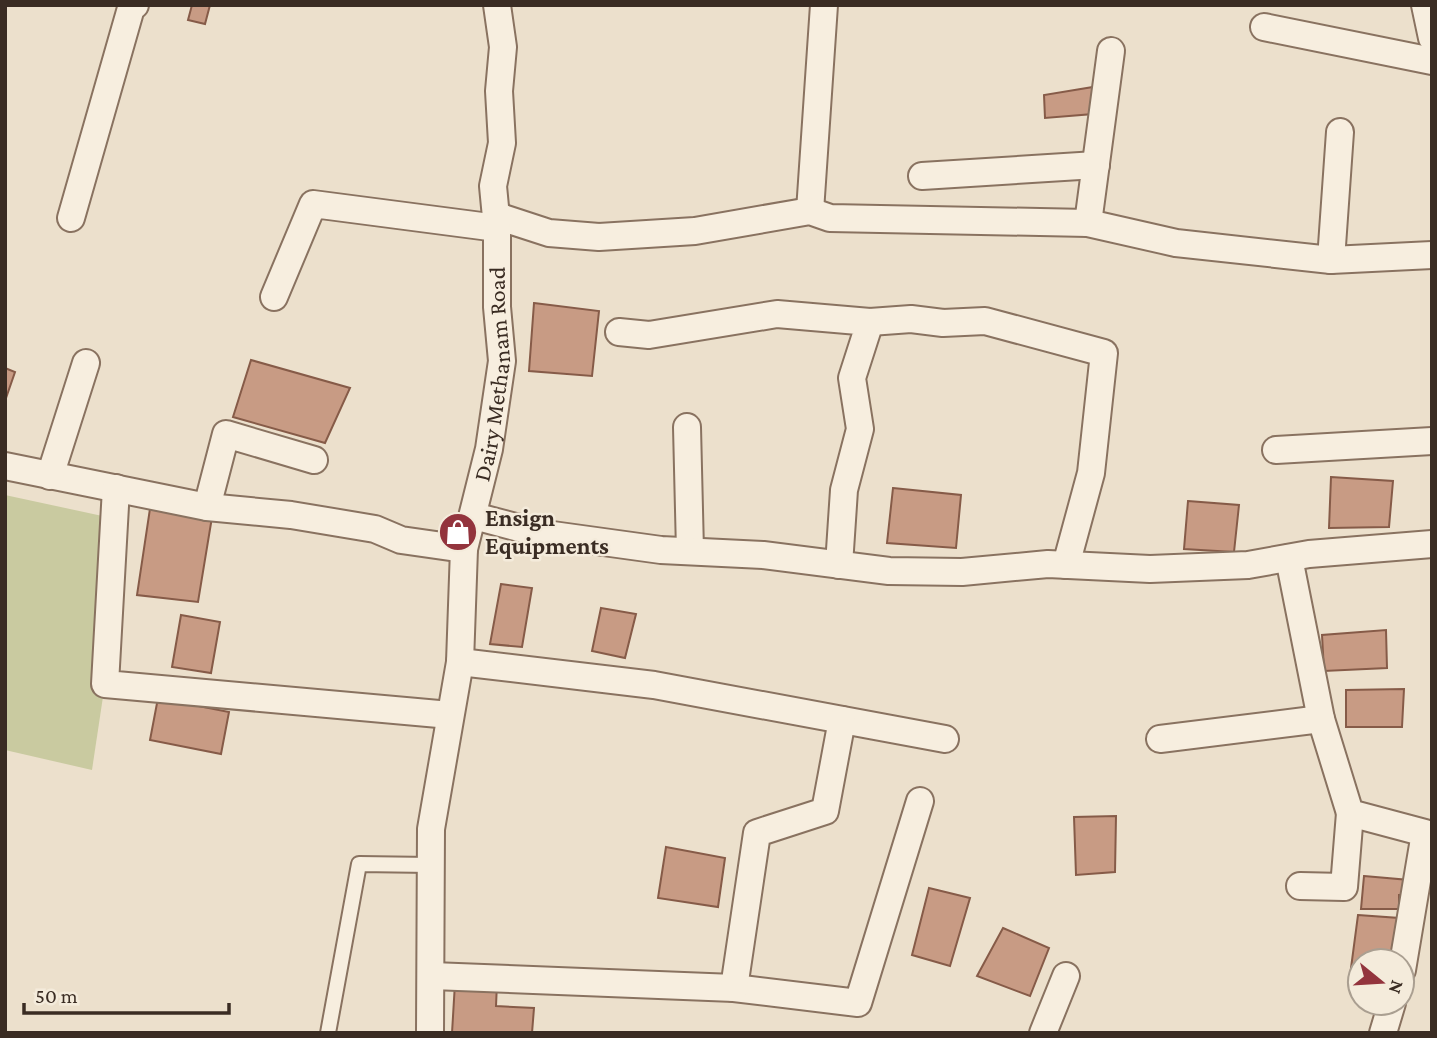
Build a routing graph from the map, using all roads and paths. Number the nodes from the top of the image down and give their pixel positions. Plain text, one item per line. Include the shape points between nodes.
1 (135, 5) edge
2 (497, 5) edge
3 (824, 5) edge
4 (1425, 5) edge
5 (1264, 27) dead end
6 (1432, 38) edge
7 (1111, 51) dead end
8 (1432, 61) edge
9 (1340, 132) dead end
10 (1096, 165) junction
11 (922, 176) dead end
12 (810, 211) junction
13 (71, 218) dead end
14 (497, 222) junction
15 (1088, 223) junction
16 (1432, 256) edge
17 (1331, 260) junction
18 (274, 297) dead end
19 (870, 322) junction
20 (619, 332) dead end
21 (86, 363) dead end
22 (687, 427) dead end
23 (1432, 441) edge
24 (1276, 450) dead end
25 (314, 460) dead end
26 (5, 466) edge
27 (50, 476) junction
28 (116, 488) junction
29 (207, 507) junction
30 (474, 516) junction
31 (1432, 544) edge
32 (464, 550) junction
33 (690, 551) junction
34 (1289, 558) junction
35 (839, 565) junction
36 (1066, 565) junction
37 (460, 662) junction
38 (450, 715) junction
39 (1321, 719) junction
40 (842, 720) junction
41 (945, 739) dead end
42 (1160, 739) dead end
43 (920, 801) dead end
44 (1350, 813) junction
45 (1428, 833) edge
46 (431, 865) junction
47 (1300, 886) dead end
48 (1406, 947) edge
49 (432, 976) junction
50 (1066, 976) dead end
51 (734, 988) junction
52 (328, 1033) edge
53 (430, 1033) edge
54 (1043, 1033) edge

1 - 13 street
2 - 14 street, Dairy Methanam Road via 503,47 499,91 502,143 493,186
3 - 12 street
4 - 6 street
5 - 8 street
7 - 10 street
9 - 17 street
10 - 11 street
10 - 15 street
12 - 14 street via 695,231 599,237
12 - 15 street via 830,218
14 - 18 street via 313,204
14 - 30 street, Dairy Methanam Road via 502,361
15 - 17 street via 1176,243
16 - 17 street
19 - 20 street via 777,314 649,335
19 - 35 street via 852,378 860,429 844,490
19 - 36 street via 911,318 943,323 985,321 1104,353 1091,473
21 - 27 street
22 - 33 street
23 - 24 street
25 - 29 street via 226,434
26 - 27 street
27 - 28 street
28 - 29 street
28 - 38 street via 105,684
29 - 32 street via 375,529 401,540
30 - 32 street, Dairy Methanam Road
30 - 33 street via 538,533
31 - 34 street
32 - 37 street, Dairy Methanam Road
33 - 35 street
34 - 36 street via 1248,565 1162,568
34 - 39 street
35 - 36 street via 962,572
37 - 38 street, Dairy Methanam Road
37 - 40 street via 654,685
38 - 46 street, Dairy Methanam Road via 431,829
39 - 42 street
39 - 44 street
40 - 41 street
40 - 51 street via 825,811 757,833
43 - 51 street via 858,1003
44 - 45 street
44 - 47 street via 1344,887
45 - 48 street
46 - 49 street, Dairy Methanam Road
46 - 52 lane via 359,864
49 - 51 street
49 - 53 street, Dairy Methanam Road
50 - 54 street

